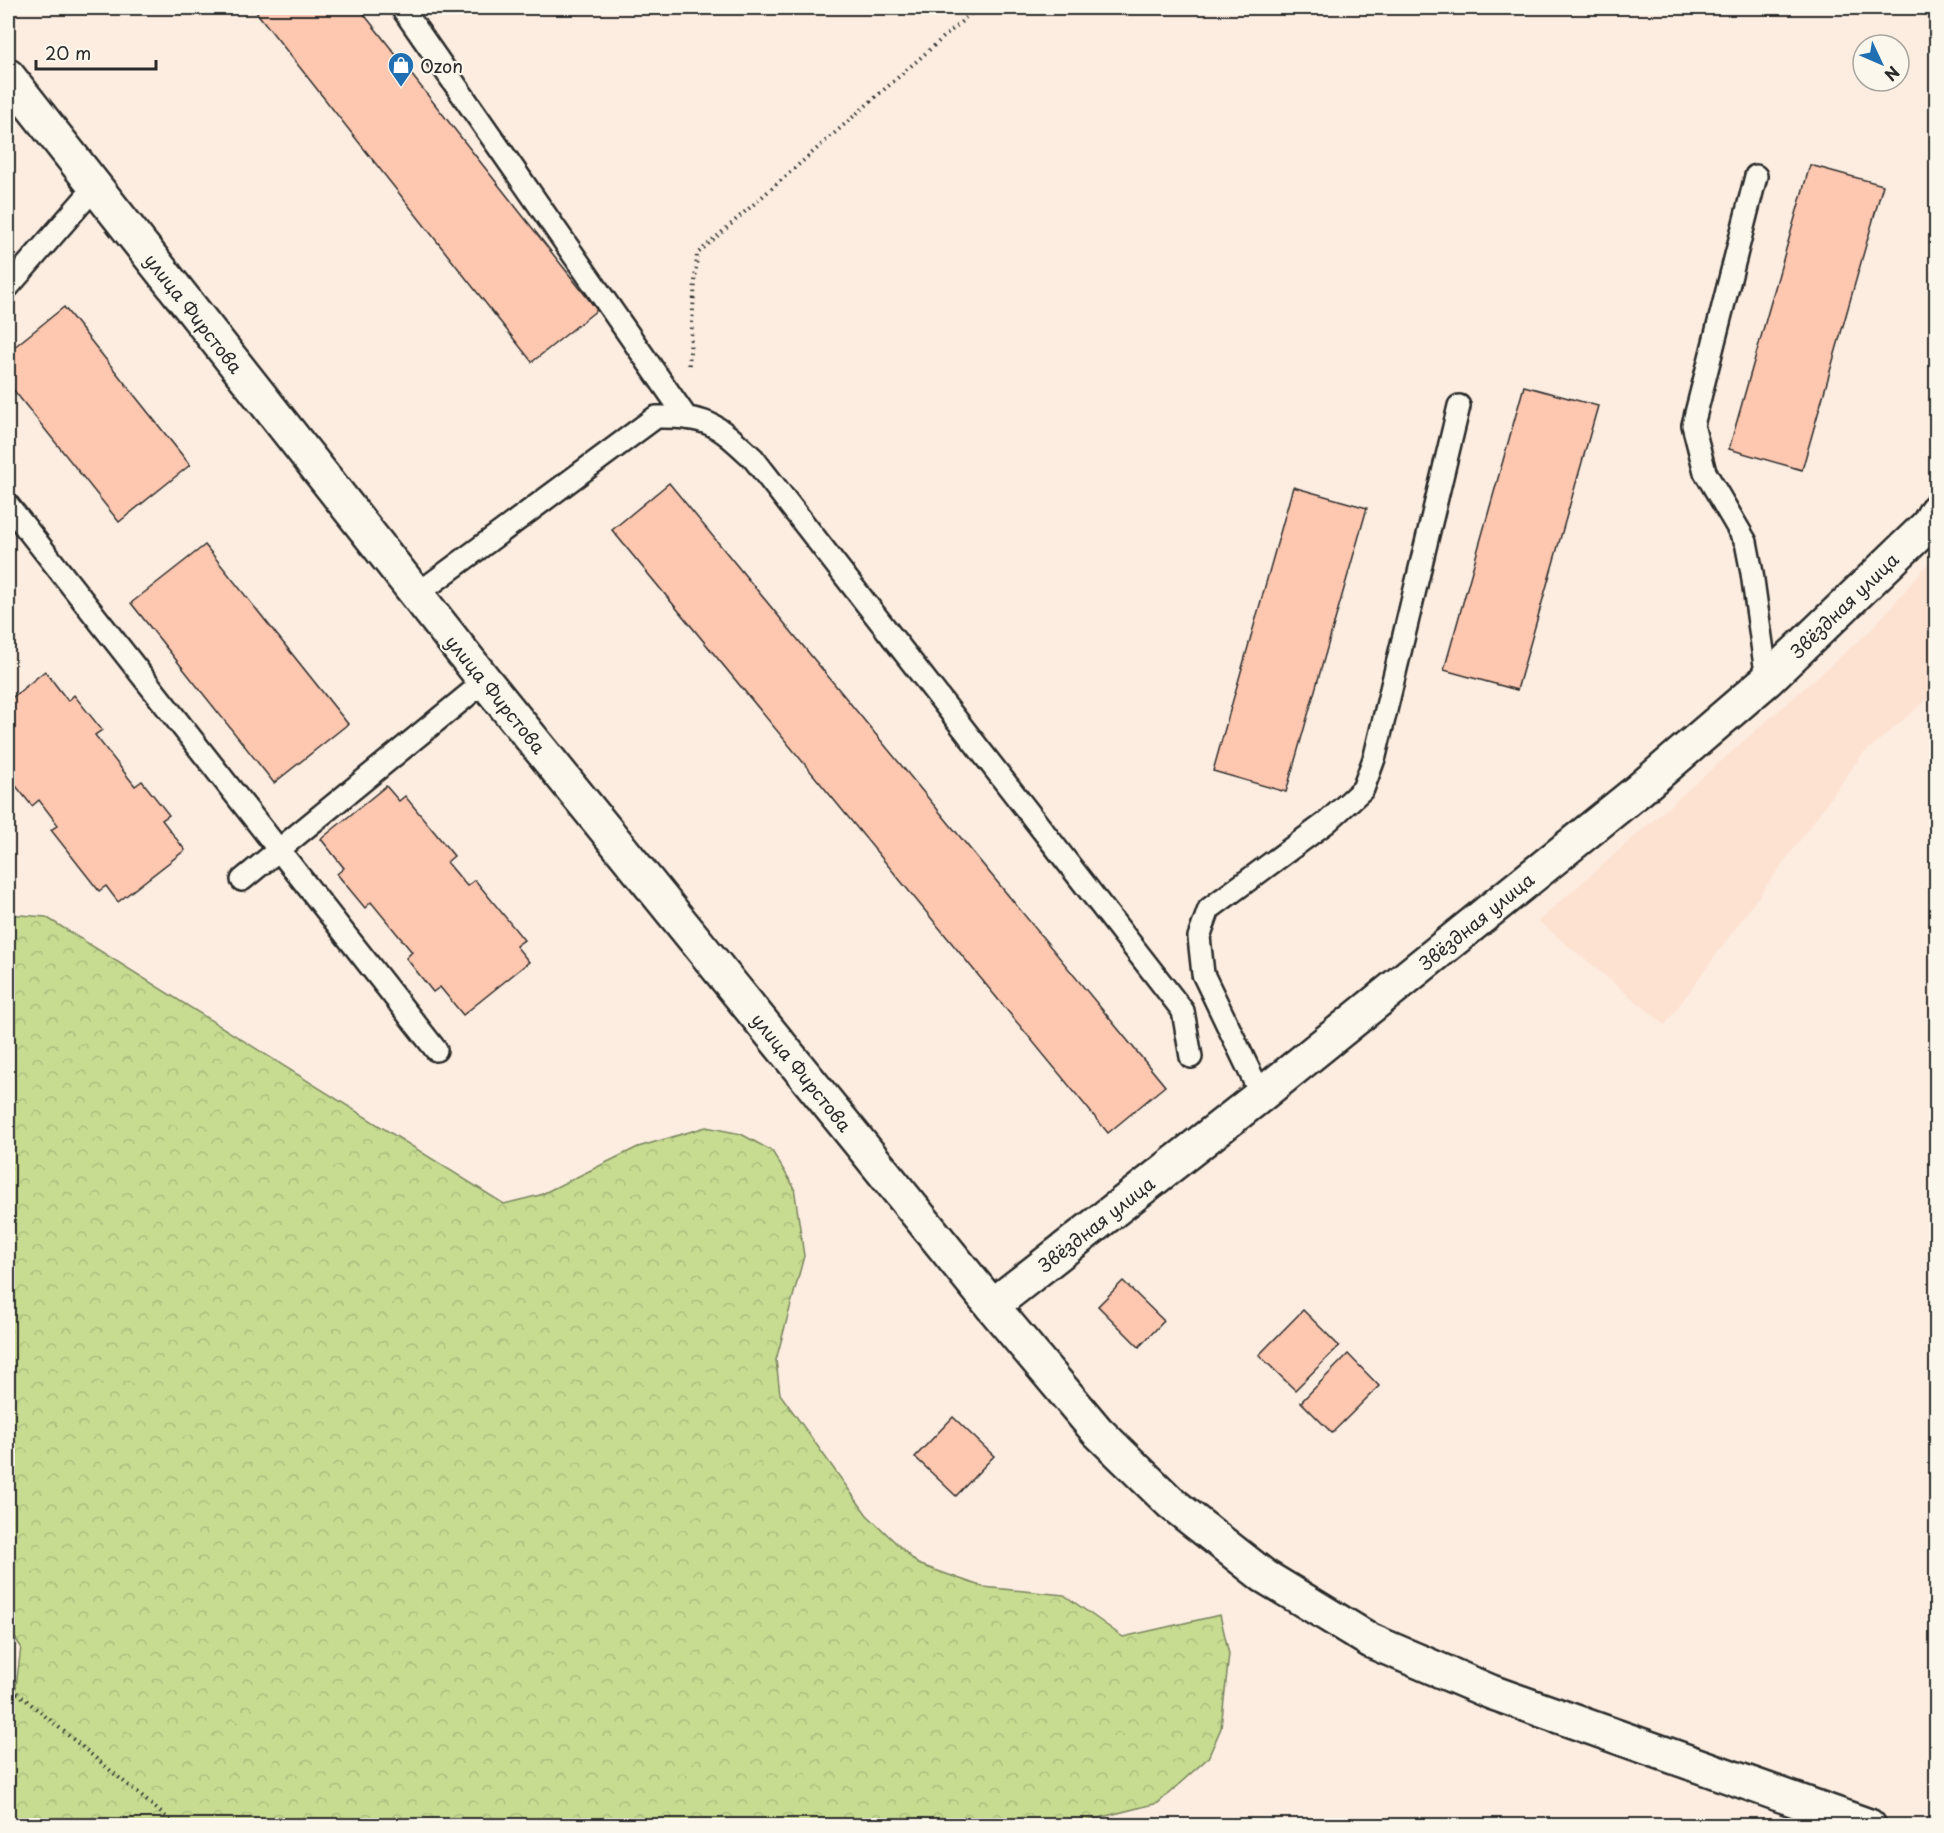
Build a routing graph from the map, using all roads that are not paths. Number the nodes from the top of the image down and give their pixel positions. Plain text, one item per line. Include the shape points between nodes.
1 (402, 8) edge
2 (8, 76) edge
3 (1756, 176) dead end
4 (95, 188) junction
5 (8, 287) edge
6 (1459, 406) dead end
7 (686, 417) junction
8 (8, 505) edge
9 (1936, 511) edge
10 (416, 595) junction
11 (1767, 680) junction
12 (485, 681) junction
13 (279, 850) junction
14 (242, 880) dead end
15 (436, 1050) dead end
16 (1191, 1057) dead end
17 (1261, 1095) junction
18 (992, 1306) junction
19 (1868, 1825) edge

1 - 7 lane
2 - 4 main road, улица Фирстова
3 - 11 lane via 1693,425 1705,472 1746,542
4 - 5 lane
4 - 10 main road, улица Фирстова
6 - 17 lane via 1375,756 1363,789 1327,822 1209,909 1199,937 1203,974
7 - 10 lane via 656,417
7 - 16 lane via 718,426 753,458 1183,1011
8 - 13 lane
9 - 11 main road, Звёздная улица via 1928,525
10 - 12 main road, улица Фирстова
11 - 17 main road, Звёздная улица via 1639,790
12 - 13 lane
12 - 18 main road, улица Фирстова
13 - 14 lane
13 - 15 lane
17 - 18 main road, Звёздная улица
18 - 19 main road, улица Фирстова via 1097,1431 1170,1502 1264,1576 1361,1635 1491,1692

